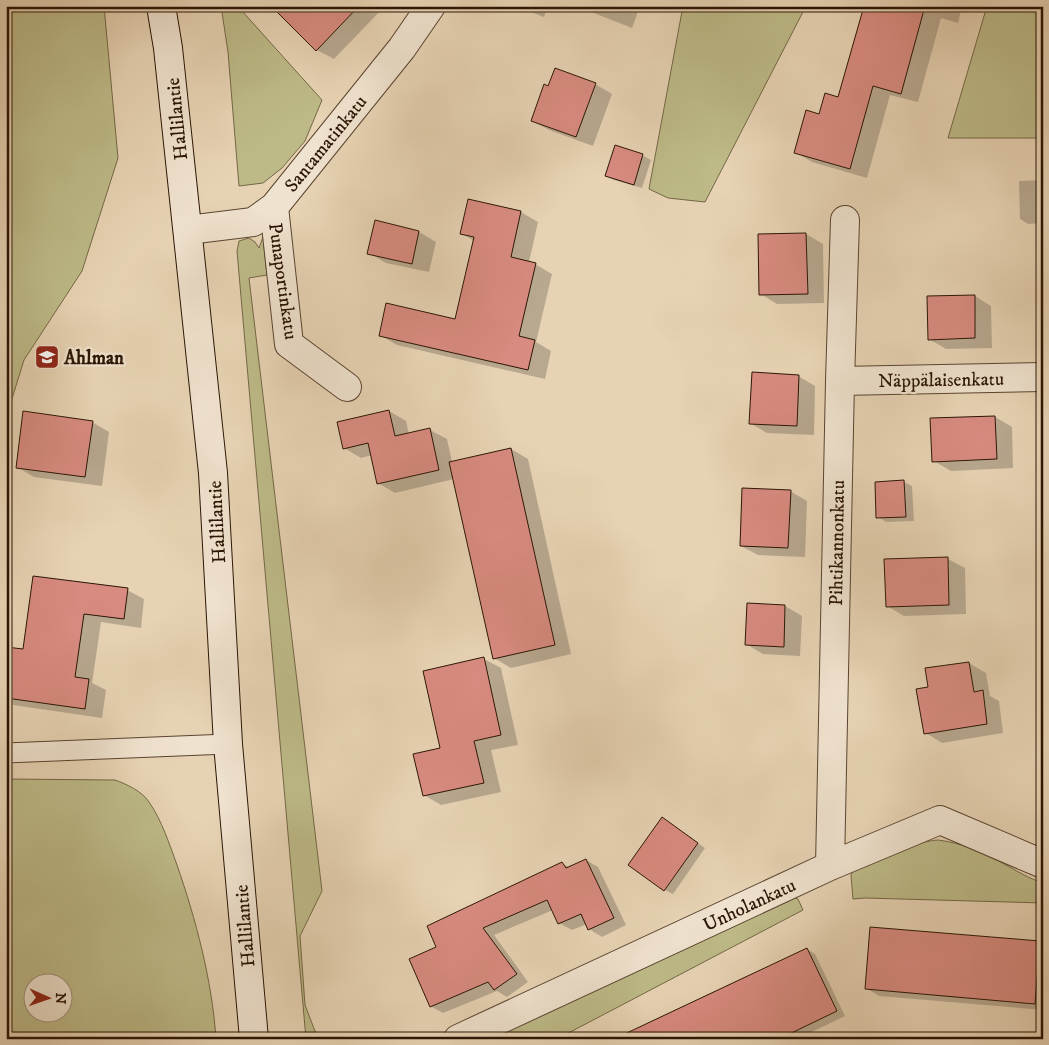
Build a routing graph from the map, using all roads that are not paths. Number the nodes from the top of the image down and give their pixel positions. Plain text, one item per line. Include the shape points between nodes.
1 (161, 6) edge
2 (431, 6) edge
3 (274, 207) junction
4 (845, 220) dead end
5 (188, 230) junction
6 (1043, 377) edge
7 (840, 381) junction
8 (347, 387) dead end
9 (228, 744) junction
10 (6, 753) edge
11 (1043, 864) edge
12 (830, 866) junction
13 (254, 1039) edge
14 (458, 1039) edge

1 - 5 street, Hallilantie
2 - 3 street, Santamatinkatu via 402,48
3 - 5 street, Santamatinkatu via 253,222
3 - 8 street, Punaportinkatu via 289,344
4 - 7 street, Pihtikannonkatu
5 - 9 street, Hallilantie via 213,472
6 - 7 street, Näppälaisenkatu
7 - 12 street, Pihtikannonkatu
9 - 10 lane
9 - 13 street, Hallilantie
11 - 12 street, Unholankatu via 940,820
12 - 14 street, Unholankatu

